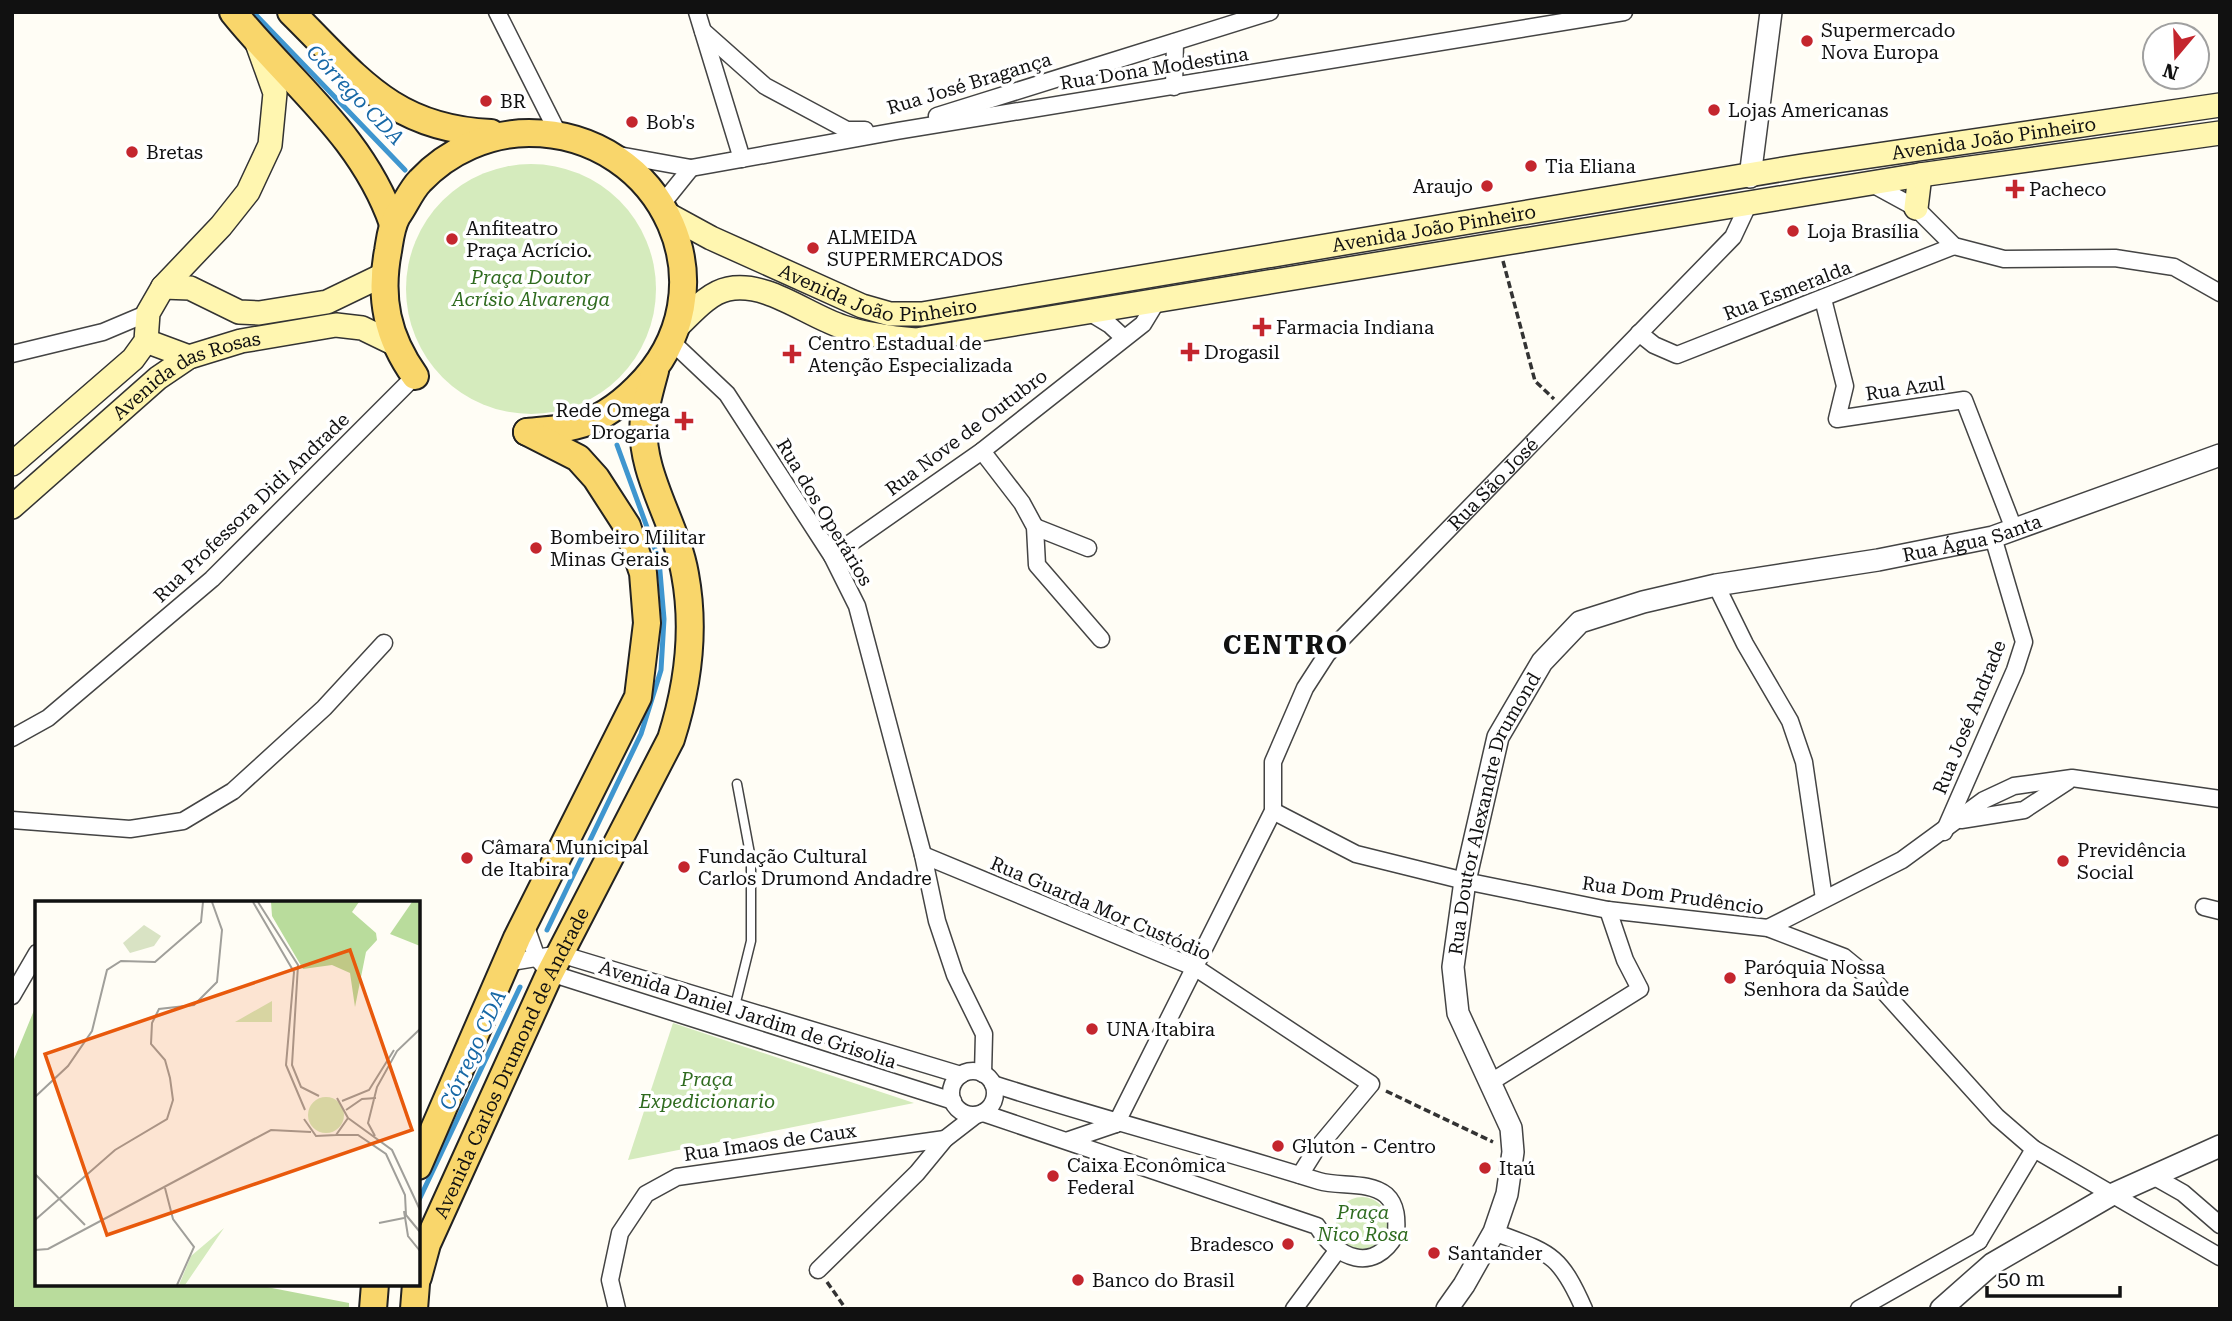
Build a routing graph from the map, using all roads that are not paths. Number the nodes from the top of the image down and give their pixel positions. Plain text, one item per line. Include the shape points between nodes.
1 (233, 12) edge
2 (291, 12) edge
3 (497, 12) edge
4 (697, 12) edge
5 (1270, 12) edge
6 (1624, 12) edge
7 (1771, 12) edge
8 (703, 31) junction
9 (257, 42) junction
10 (1175, 42) junction
11 (1174, 87) junction
12 (2220, 105) edge
13 (897, 131) junction
14 (507, 133) junction
15 (558, 133) junction
16 (2220, 133) edge
17 (611, 153) junction
18 (742, 159) junction
19 (691, 168) junction
20 (1920, 175) junction
21 (1750, 177) junction
22 (1872, 184) junction
23 (1748, 205) junction
24 (1916, 208) junction
25 (665, 209) junction
26 (393, 223) junction
27 (1954, 246) junction
28 (383, 275) junction
29 (163, 287) junction
30 (2220, 293) edge
31 (1823, 299) junction
32 (1157, 302) junction
33 (1087, 311) junction
34 (147, 328) junction
35 (1639, 333) junction
36 (674, 335) junction
37 (1124, 338) junction
38 (395, 344) junction
39 (12, 355) edge
40 (189, 357) junction
41 (655, 371) junction
42 (415, 376) joint
43 (982, 451) junction
44 (2220, 455) edge
45 (12, 464) edge
46 (12, 507) edge
47 (1035, 527) junction
48 (2014, 529) junction
49 (1993, 537) junction
50 (1088, 548) dead end
51 (832, 556) junction
52 (1716, 584) junction
53 (1101, 639) dead end
54 (384, 643) dead end
55 (12, 738) edge
56 (2072, 778) junction
57 (737, 784) dead end
58 (2014, 786) junction
59 (2220, 799) edge
60 (2024, 810) junction
61 (1273, 811) junction
62 (12, 820) edge
63 (1961, 820) junction
64 (1944, 832) junction
65 (923, 855) junction
66 (1465, 881) junction
67 (1824, 899) junction
68 (1608, 910) junction
69 (525, 924) junction
70 (1768, 929) junction
71 (35, 956) edge
72 (549, 961) junction
73 (506, 963) junction
74 (1196, 968) junction
75 (12, 996) edge
76 (735, 1006) junction
77 (961, 1075) junction
78 (988, 1079) junction
79 (1491, 1082) junction
80 (955, 1104) junction
81 (979, 1114) junction
82 (1116, 1124) junction
83 (944, 1139) junction
84 (1069, 1140) junction
85 (897, 1145) junction
86 (2220, 1146) edge
87 (2034, 1149) junction
88 (420, 1161) edge
89 (917, 1173) junction
90 (1300, 1175) junction
91 (2153, 1176) junction
92 (2111, 1195) junction
93 (2220, 1225) edge
94 (1494, 1232) junction
95 (1979, 1241) junction
96 (1338, 1251) junction
97 (2220, 1257) edge
98 (1992, 1264) junction
99 (420, 1270) edge
100 (818, 1270) road end
101 (416, 1286) edge
102 (414, 1309) edge
103 (617, 1309) edge
104 (1294, 1309) edge
105 (1447, 1309) edge
106 (1584, 1309) edge
107 (1859, 1309) edge
108 (1941, 1309) edge

1 - 9 main road
2 - 14 main road via 364,84 401,113 456,131
3 - 15 street
4 - 8 street
5 - 10 street, Rua José Bragança
6 - 11 street, Rua Dona Modestina
7 - 21 street
8 - 13 street, Rua José Bragança via 765,86 847,130
8 - 18 street
9 - 26 main road via 357,150
9 - 29 main road via 275,93 270,145 248,192
10 - 11 street
10 - 13 street, Rua José Bragança
11 - 13 street, Rua Dona Modestina
12 - 21 main road, Avenida João Pinheiro
13 - 18 street, Rua Dona Modestina
14 - 15 main road
14 - 26 main road via 459,150 439,165 419,181
15 - 17 main road
16 - 20 main road, Avenida João Pinheiro
17 - 19 street, Rua Dona Modestina
17 - 25 main road via 639,176
18 - 19 street, Rua Dona Modestina
19 - 25 street
20 - 22 main road, Avenida João Pinheiro
20 - 24 main road
21 - 23 main road, Rua São José
21 - 25 main road, Avenida João Pinheiro via 922,314 890,314 862,306 711,238
22 - 23 main road, Avenida João Pinheiro
22 - 24 street
23 - 32 main road, Avenida João Pinheiro
23 - 35 street, Rua São José via 1733,237
24 - 27 street
25 - 36 main road via 680,251 684,289
26 - 28 main road
27 - 30 street via 2004,259 2115,258 2174,267
27 - 31 street, Rua Esmeralda
28 - 29 main road, Avenida das Rosas via 327,302 259,313 239,312 190,288
28 - 38 main road via 384,308
29 - 34 main road, Avenida das Rosas
31 - 35 street, Rua Esmeralda via 1677,355
31 - 48 street, Rua Azul via 1845,386 1837,419 1964,400
32 - 33 main road, Avenida João Pinheiro
32 - 37 street, Rua Nove de Outubro via 1143,324
33 - 36 main road, Avenida João Pinheiro via 916,340 878,337 841,327 755,288 726,289 704,302
33 - 37 street
34 - 39 street via 103,332
34 - 40 main road
34 - 45 main road, Avenida das Rosas via 133,359
35 - 61 street, Rua São José via 1327,654 1305,688 1273,762
36 - 41 main road
36 - 51 street, Rua dos Operários via 727,394
37 - 43 street, Rua Nove de Outubro
38 - 40 main road, Avenida das Rosas via 362,328 336,325 241,341
38 - 42 main road
40 - 46 main road, Avenida das Rosas via 158,378
41 - 69 main road via 620,405 576,426 527,432 578,458 627,526 643,573 647,623 638,697 630,719
41 - 72 main road, Avenida Carlos Drumond de Andrade via 644,420 647,458 685,572 690,629 681,707 671,738
42 - 55 street, Rua Professora Didi Andrade via 212,579 48,718
43 - 47 street
43 - 51 street, Rua Nove de Outubro
44 - 48 street, Rua Água Santa
47 - 50 street
47 - 53 street via 1037,565
48 - 49 street, Rua Água Santa
49 - 52 street, Rua Água Santa via 1878,561
49 - 64 street, Rua José Andrade via 2024,642
51 - 65 street, Rua dos Operários via 857,606
52 - 66 street, Rua Doutor Alexandre Drumond via 1580,622 1542,662 1498,737
52 - 67 street via 1790,722 1804,762
54 - 62 street via 324,708 233,791 183,821 130,829
56 - 58 street
56 - 59 street
56 - 60 street
57 - 76 lane via 751,859 751,941
58 - 60 street via 2009,795 2013,806
58 - 63 street via 1991,796
60 - 63 street
61 - 66 street, Rua Dom Prudêncio via 1356,854
61 - 74 street
63 - 64 street
64 - 67 street via 1902,860
65 - 74 street, Rua Guarda Mor Custódio
65 - 78 street, Rua dos Operários via 947,954 984,1034
66 - 68 street, Rua Dom Prudêncio
66 - 79 street, Rua Doutor Alexandre Drumond via 1453,967 1458,1013
67 - 70 street
68 - 70 street, Rua Dom Prudêncio
68 - 79 street via 1640,989
69 - 72 street
69 - 73 main road
70 - 87 street, Rua Dom Prudêncio via 1844,957 1869,977 1997,1117
71 - 75 street
72 - 73 street, Avenida Daniel Jardim de Grisolia
72 - 76 street, Avenida Daniel Jardim de Grisolia
72 - 80 street, Avenida Daniel Jardim de Grisolia
72 - 99 main road, Avenida Carlos Drumond de Andrade
73 - 88 main road
74 - 82 street
74 - 90 street, Rua Guarda Mor Custódio via 1371,1084
76 - 77 street, Avenida Daniel Jardim de Grisolia
77 - 78 street, Avenida Daniel Jardim de Grisolia via 969,1072
77 - 80 street via 952,1086
78 - 81 street via 995,1097
78 - 82 street, Avenida Daniel Jardim de Grisolia
79 - 94 street, Rua Doutor Alexandre Drumond via 1511,1128 1513,1152 1507,1194
80 - 81 street, Avenida Daniel Jardim de Grisolia via 969,1115
80 - 83 street
81 - 83 street
81 - 84 street, Avenida Daniel Jardim de Grisolia
82 - 84 street
82 - 90 street, Avenida Daniel Jardim de Grisolia
83 - 85 street, Rua Imaos de Caux
83 - 89 street
84 - 96 street, Avenida Daniel Jardim de Grisolia via 1317,1226
85 - 89 street via 911,1156
85 - 103 street, Rua Imaos de Caux via 702,1171 677,1177 646,1194 620,1233 610,1280
86 - 91 street
87 - 92 street, Rua Dom Prudêncio
87 - 95 street
89 - 100 street
90 - 96 street via 1334,1186 1374,1188 1394,1206 1396,1234 1381,1253 1361,1258
91 - 92 street
91 - 93 street via 2183,1193
92 - 97 street, Rua Dom Prudêncio
92 - 98 street
94 - 105 street, Rua Doutor Alexandre Drumond
94 - 106 street via 1546,1252 1569,1273
95 - 98 street
95 - 107 street
96 - 104 street
98 - 108 street
101 - 102 main road

